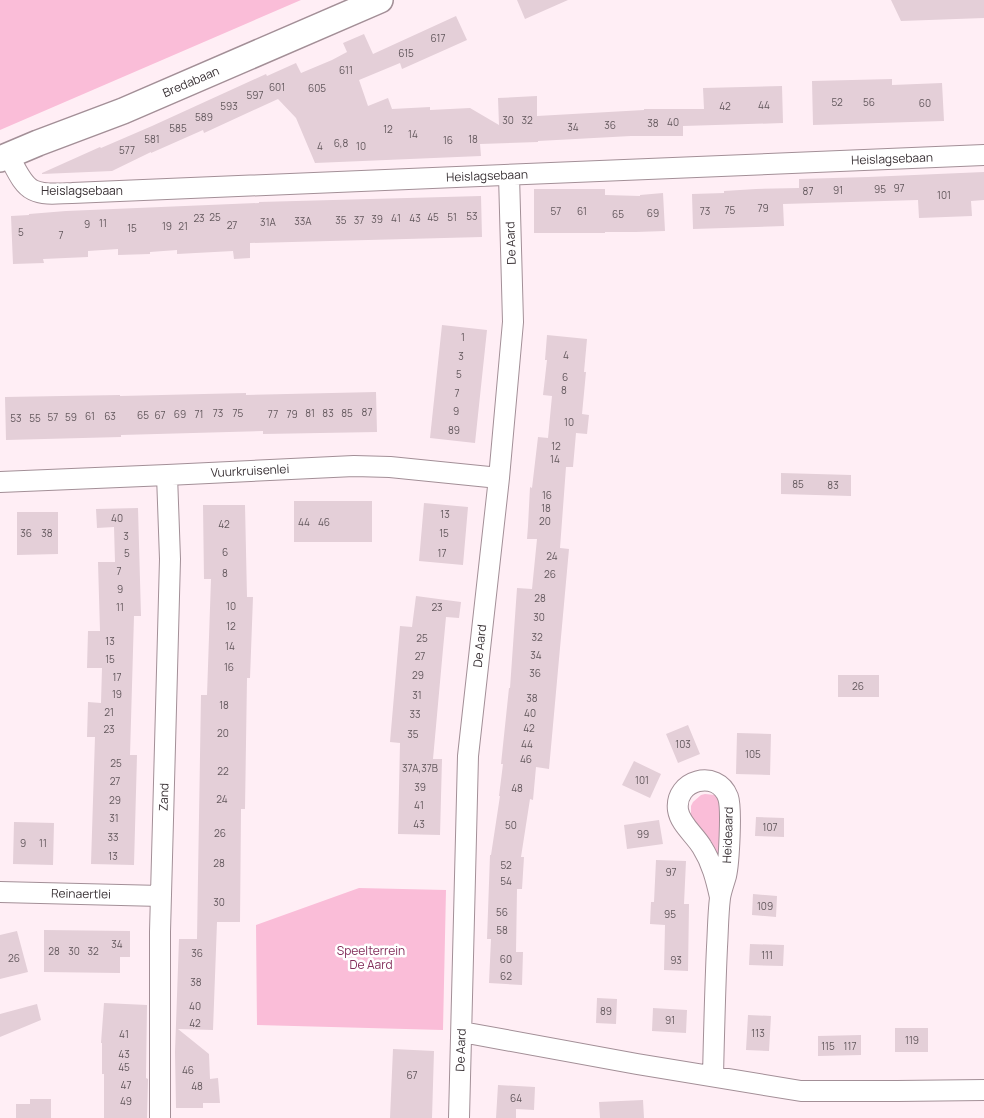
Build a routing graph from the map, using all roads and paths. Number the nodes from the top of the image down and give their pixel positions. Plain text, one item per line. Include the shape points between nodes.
1 (380, 0) edge
2 (984, 155) edge
3 (4, 157) edge
4 (509, 175) junction
5 (168, 475) junction
6 (499, 478) junction
7 (0, 482) edge
8 (0, 892) edge
9 (161, 896) junction
10 (720, 897) junction
11 (462, 1032) junction
12 (713, 1076) junction
13 (984, 1090) edge
14 (160, 1118) edge
15 (459, 1118) edge

1 - 3 main road, Bredabaan via 123,111
2 - 4 street, Heislagsebaan
3 - 4 street, Heislagsebaan via 26,184 43,193
4 - 6 street, De Aard via 513,322
5 - 6 street, Vuurkruisenlei via 354,466
5 - 7 street, Vuurkruisenlei
5 - 9 street, Zand via 170,559
6 - 11 street, De Aard via 468,756
8 - 9 street, Reinaertlei
9 - 14 street, Zand
10 - 10 street, Heideaard via 709,859 678,810 681,794 699,780 720,786 729,798 728,858
10 - 12 street, Heideaard
11 - 12 street
11 - 15 street, De Aard
12 - 13 street via 801,1091

